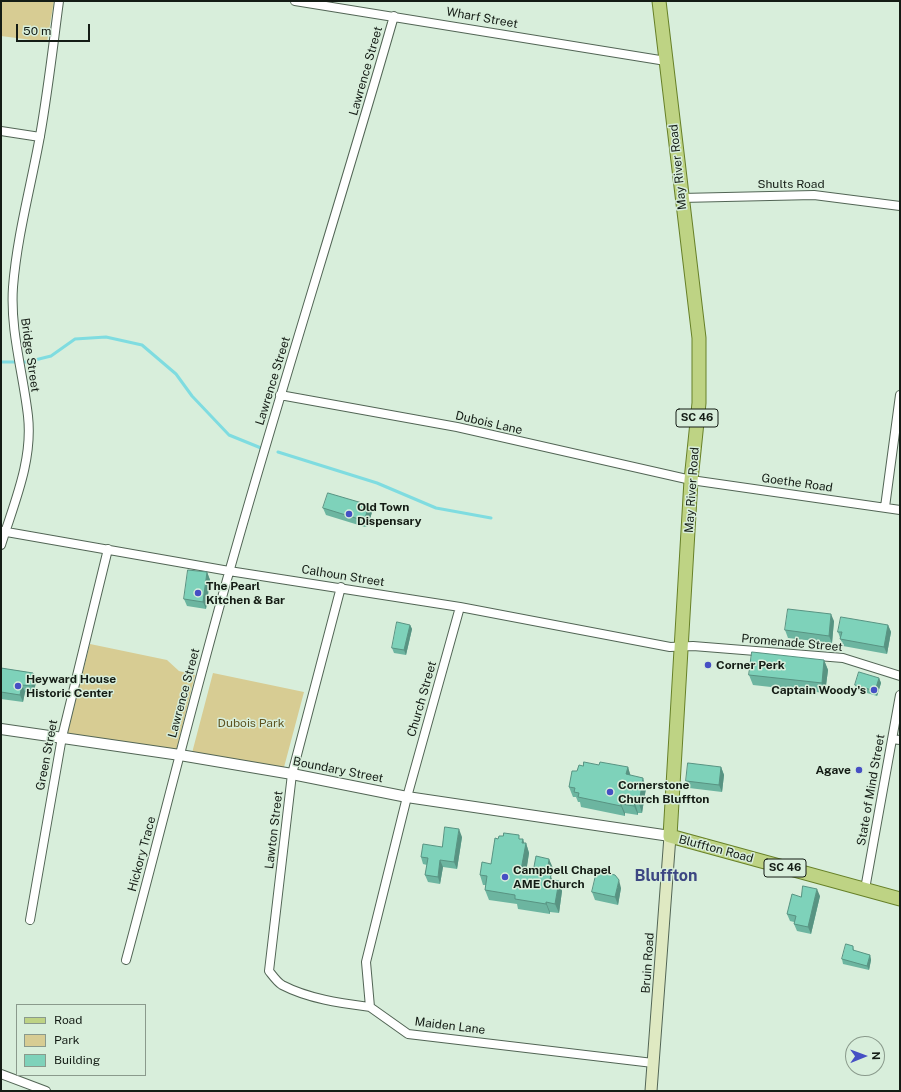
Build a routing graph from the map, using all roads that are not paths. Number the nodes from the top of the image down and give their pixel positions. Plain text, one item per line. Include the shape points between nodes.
1 (59, 1) edge
2 (294, 1) edge
3 (659, 1) edge
4 (394, 16) junction
5 (666, 61) junction
6 (1, 131) edge
7 (40, 137) junction
8 (681, 198) junction
9 (900, 206) edge
10 (280, 395) junction
11 (900, 395) edge
12 (896, 457) edge
13 (691, 480) junction
14 (885, 507) junction
15 (900, 510) edge
16 (3, 532) edge
17 (1, 545) edge
18 (108, 549) junction
19 (229, 571) junction
20 (341, 587) junction
21 (460, 607) junction
22 (681, 647) junction
23 (900, 676) edge
24 (900, 695) edge
25 (1, 729) edge
26 (62, 737) junction
27 (896, 740) edge
28 (180, 755) junction
29 (292, 774) junction
30 (407, 797) junction
31 (670, 836) junction
32 (865, 889) junction
33 (900, 899) edge
34 (30, 920) dead end
35 (126, 960) dead end
36 (370, 1006) junction
37 (653, 1063) junction
38 (1, 1074) edge
39 (46, 1091) edge
40 (651, 1091) edge

1 - 7 street, Bridge Street
2 - 4 street, Wharf Street
3 - 5 main road, May River Road / SC 46
4 - 5 street, Wharf Street
4 - 10 street, Lawrence Street
5 - 8 main road, May River Road / SC 46
6 - 7 street
7 - 16 street, Bridge Street via 24,214 12,302 15,342 28,416 27,456 20,486
8 - 9 street, Shults Road via 814,195
8 - 13 main road, May River Road / SC 46 via 698,338 699,403
10 - 13 street, Dubois Lane via 457,427
10 - 19 street, Lawrence Street
11 - 12 street
12 - 14 street
13 - 14 street, Goethe Road
13 - 22 main road, May River Road / SC 46
14 - 15 street, Goethe Road
16 - 17 street, Bridge Street
16 - 18 street, Calhoun Street
18 - 19 street, Calhoun Street
18 - 26 street, Green Street
19 - 20 street, Calhoun Street
19 - 28 street, Lawrence Street
20 - 21 street, Calhoun Street
20 - 29 street, Lawton Street
21 - 22 street, Calhoun Street
21 - 30 street, Church Street
22 - 23 street, Promenade Street via 843,658
22 - 31 main road, May River Road / SC 46
24 - 27 street, State of Mind Street
25 - 26 street, Boundary Street
26 - 28 street, Boundary Street
26 - 34 street, Green Street
27 - 32 street, State of Mind Street
28 - 29 street, Boundary Street
28 - 35 street, Hickory Trace
29 - 30 street, Boundary Street
29 - 36 street, Lawton Street via 269,971 281,984 303,993 328,1001
30 - 31 street, Boundary Street
30 - 36 street via 366,962
31 - 32 main road, Bluffton Road / SC 46
31 - 37 main road, Bruin Road
32 - 33 main road, Bluffton Road / SC 46
36 - 37 street, Maiden Lane via 408,1034
37 - 40 main road, Bruin Road
38 - 39 street

